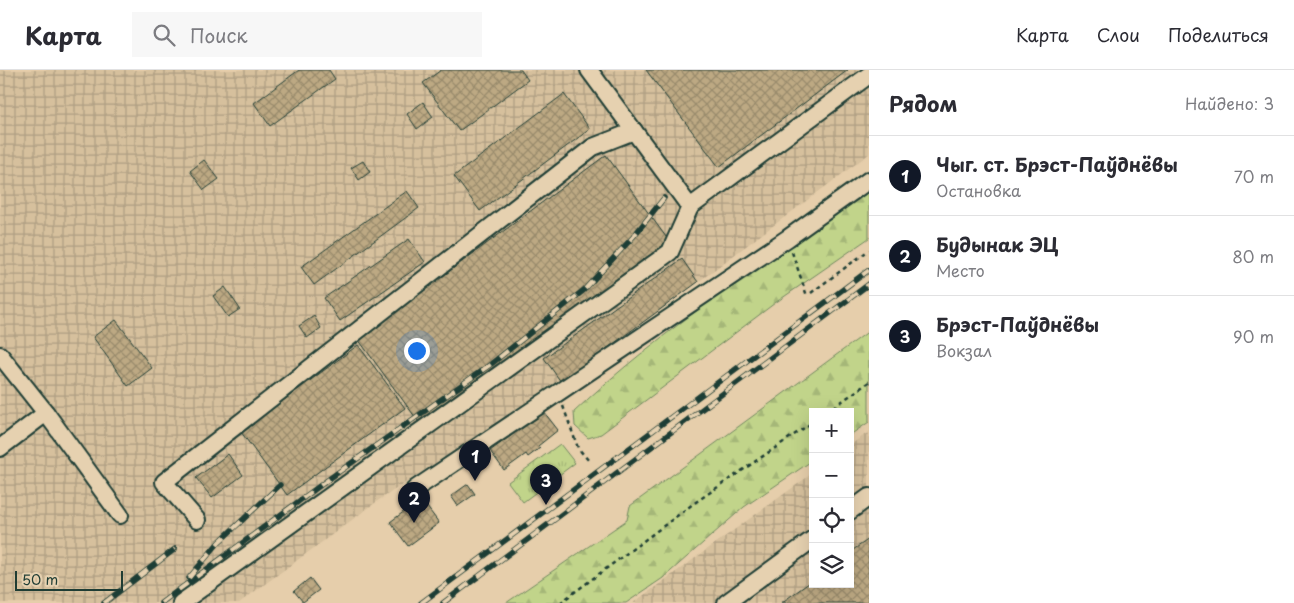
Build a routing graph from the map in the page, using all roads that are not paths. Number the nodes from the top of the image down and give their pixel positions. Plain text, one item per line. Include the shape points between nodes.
1 (589, 70) edge
2 (869, 75) edge
3 (634, 131) junction
4 (869, 180) edge
5 (690, 207) junction
6 (0, 355) edge
7 (46, 413) junction
8 (0, 448) edge
9 (415, 489) dead end
10 (869, 497) edge
11 (854, 508) edge
12 (120, 515) dead end
13 (196, 520) dead end
14 (809, 542) edge
15 (181, 603) edge
16 (726, 603) edge

1 - 3 street
2 - 5 street
3 - 5 street
3 - 13 street via 593,147 164,482
4 - 9 street
5 - 15 street via 670,252
6 - 7 street
7 - 8 street
7 - 12 street
10 - 11 street
14 - 16 street

